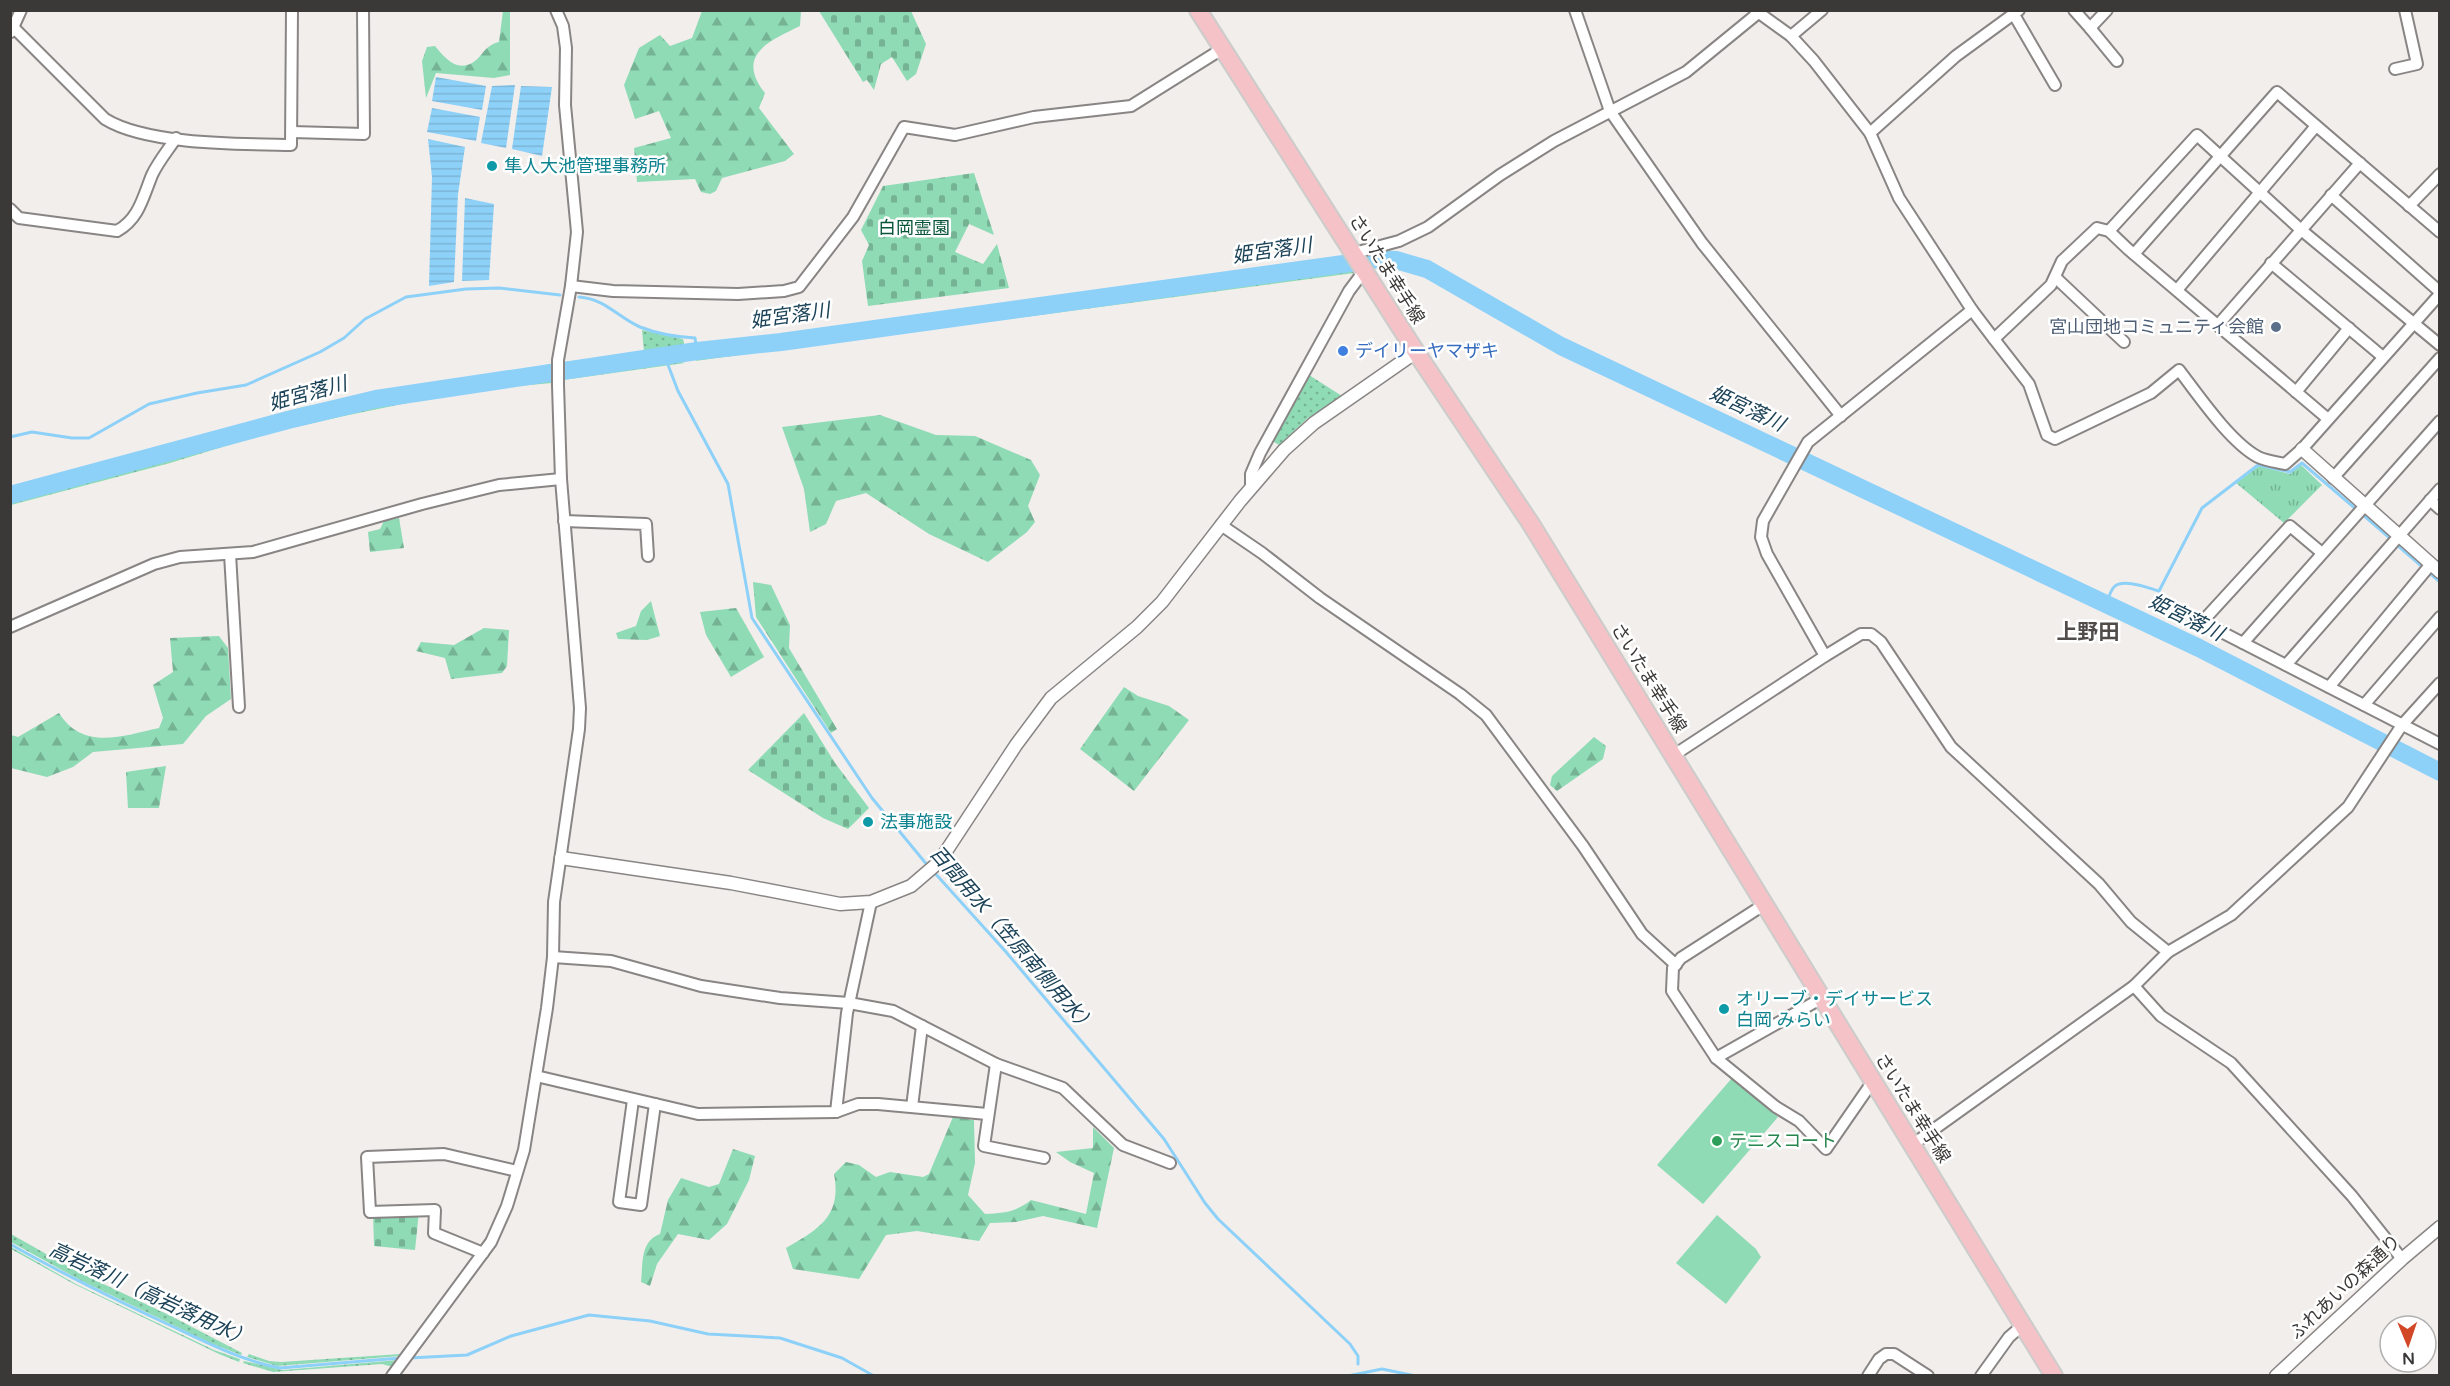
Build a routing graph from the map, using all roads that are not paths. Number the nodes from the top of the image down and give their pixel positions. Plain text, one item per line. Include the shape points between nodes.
1 (21, 10) edge
2 (292, 10) edge
3 (363, 10) edge
4 (556, 10) edge
5 (1198, 10) edge
6 (1575, 10) edge
7 (1822, 10) edge
8 (2074, 10) edge
9 (2107, 10) edge
10 (2405, 10) edge
11 (1756, 12) edge
12 (2016, 12) edge
13 (11, 28) edge
14 (2090, 28) junction
15 (1791, 36) junction
16 (1222, 49) junction
17 (2118, 61) dead end
18 (2396, 69) dead end
19 (2055, 85) dead end
20 (1610, 111) junction
21 (2316, 126) junction
22 (292, 132) junction
23 (1870, 133) junction
24 (176, 138) junction
25 (2219, 156) junction
26 (2360, 163) junction
27 (2439, 174) edge
28 (2260, 193) junction
29 (2331, 195) junction
30 (2409, 206) junction
31 (10, 209) edge
32 (2300, 229) junction
33 (2109, 231) junction
34 (2439, 232) edge
35 (1354, 253) junction
36 (2134, 254) junction
37 (2271, 263) junction
38 (1365, 272) junction
39 (2055, 277) junction
40 (571, 286) junction
41 (2177, 290) junction
42 (2439, 293) edge
43 (1972, 310) junction
44 (2413, 324) junction
45 (2218, 325) junction
46 (2349, 328) junction
47 (1994, 339) junction
48 (2124, 342) dead end
49 (2439, 345) edge
50 (1416, 352) junction
51 (2383, 357) junction
52 (2439, 358) edge
53 (2296, 392) junction
54 (1841, 416) junction
55 (2328, 419) junction
56 (2439, 421) edge
57 (2302, 449) junction
58 (2333, 478) junction
59 (561, 479) junction
60 (1251, 488) junction
61 (2439, 489) edge
62 (2430, 500) junction
63 (2364, 505) junction
64 (2439, 509) edge
65 (564, 522) junction
66 (1221, 525) junction
67 (2398, 536) junction
68 (2322, 553) junction
69 (230, 554) junction
70 (648, 556) dead end
71 (2435, 568) edge
72 (2439, 617) edge
73 (10, 627) edge
74 (2243, 643) junction
75 (1825, 656) junction
76 (2286, 665) junction
77 (2439, 683) edge
78 (2329, 687) junction
79 (2364, 705) junction
80 (238, 707) dead end
81 (2401, 728) junction
82 (2439, 744) edge
83 (1674, 755) junction
84 (561, 858) junction
85 (871, 902) junction
86 (1765, 904) junction
87 (2168, 952) junction
88 (553, 957) junction
89 (1676, 965) junction
90 (2134, 986) junction
91 (1822, 998) junction
92 (849, 1003) junction
93 (922, 1026) junction
94 (1716, 1058) junction
95 (996, 1064) junction
96 (536, 1076) junction
97 (1873, 1081) junction
98 (633, 1100) junction
99 (655, 1104) junction
100 (912, 1107) junction
101 (836, 1112) junction
102 (987, 1114) junction
103 (1912, 1145) junction
104 (1044, 1158) dead end
105 (1170, 1163) dead end
106 (518, 1171) junction
107 (2439, 1227) edge
108 (483, 1253) junction
109 (2402, 1259) junction
110 (2023, 1325) junction
111 (394, 1372) edge
112 (1868, 1376) edge
113 (1928, 1376) edge
114 (1981, 1376) edge
115 (2054, 1376) edge
116 (2276, 1376) edge

1 - 13 street
2 - 22 street
3 - 22 street via 364,134
4 - 40 street via 566,48 565,105 577,232
5 - 16 main road, さいたま幸手線
6 - 20 street
7 - 15 street
8 - 14 street
9 - 14 street
10 - 18 street via 2417,64
11 - 15 street
11 - 20 street via 1686,72
12 - 19 street
12 - 23 street via 1956,56
13 - 24 street via 105,119 116,126
14 - 17 street
15 - 23 street
16 - 35 main road, さいたま幸手線
16 - 40 street via 1131,106 1034,117 955,135 904,127 853,217 799,287 738,294
20 - 35 street via 1509,169 1428,227 1399,241
20 - 54 street via 1702,243
21 - 25 street via 2277,92
21 - 26 street
21 - 28 street
22 - 24 street via 291,146
23 - 43 street via 1899,198
24 - 31 street via 153,174 143,203 129,224 117,231 19,218
25 - 28 street
25 - 33 street via 2196,135
25 - 36 street
26 - 29 street
26 - 30 street
27 - 30 street
28 - 32 street
28 - 41 street
29 - 32 street
29 - 42 street
30 - 34 street
32 - 37 street
32 - 44 street
33 - 36 street
33 - 39 street via 2097,228 2062,261
35 - 38 main road, さいたま幸手線
36 - 41 street
37 - 45 street
37 - 46 street
38 - 50 main road, さいたま幸手線
38 - 60 street via 1350,291 1260,453 1251,474
39 - 47 street
39 - 48 street
40 - 59 street via 558,360
41 - 45 street
42 - 44 street
43 - 47 street
43 - 54 street
44 - 49 street
44 - 51 street
45 - 53 street
46 - 51 street
46 - 53 street
47 - 57 street via 2029,384 2047,435 2055,440 2151,393 2179,370 2219,420 2260,458 2285,464
50 - 60 street via 1314,423
50 - 83 main road, さいたま幸手線 via 1532,524
51 - 55 street
52 - 58 street
53 - 55 street
54 - 75 street via 1808,442 1763,520 1761,537 1767,555
55 - 57 street
56 - 63 street
57 - 58 street
58 - 63 street
59 - 65 street
59 - 69 street via 499,485 253,552
60 - 66 street
61 - 62 street
62 - 64 street
62 - 67 street
63 - 67 street
63 - 68 street
65 - 70 street via 646,524
65 - 84 street via 580,708
66 - 85 street via 1162,602 1051,698 939,862 911,886
66 - 89 street via 1486,715 1583,846 1642,934
67 - 71 street
67 - 76 street
68 - 74 street
68 - 74 street via 2290,526 2202,622
69 - 73 street via 180,557 154,564
69 - 80 street
71 - 78 street
72 - 79 street
74 - 76 street
75 - 83 street
75 - 87 street via 1861,634 1871,634 1881,642 1951,747 2099,884 2131,922
76 - 78 street
77 - 81 street
78 - 79 street
79 - 81 street
81 - 82 street
81 - 87 street via 2348,807 2231,915
83 - 86 main road, さいたま幸手線
84 - 85 street via 840,904
84 - 88 street via 554,902
85 - 92 street
86 - 89 street
86 - 91 main road, さいたま幸手線
87 - 90 street
88 - 92 street via 611,961 701,986
88 - 96 street
89 - 94 street via 1671,977 1672,991
90 - 103 street
90 - 109 street via 2161,1016 2231,1063 2352,1196
91 - 94 street
91 - 97 main road, さいたま幸手線
92 - 93 street via 894,1011
92 - 101 street
93 - 95 street
93 - 100 street
94 - 97 street via 1776,1107 1799,1120 1826,1149
95 - 102 street
95 - 105 street via 1063,1088 1123,1145
96 - 98 street
96 - 106 street
97 - 103 main road, さいたま幸手線
98 - 99 street
98 - 99 street via 619,1203 641,1205
99 - 101 street via 698,1114
100 - 101 street via 858,1104
100 - 102 street
102 - 104 street via 984,1146
103 - 110 main road, さいたま幸手線
106 - 108 street via 507,1206
106 - 108 street via 444,1154 367,1157 370,1212 435,1210 434,1233
107 - 109 street, ふれあいの森通り
108 - 111 street
109 - 116 street, ふれあいの森通り
110 - 114 street via 2009,1337
110 - 115 main road, さいたま幸手線
112 - 113 street via 1879,1359 1894,1354

